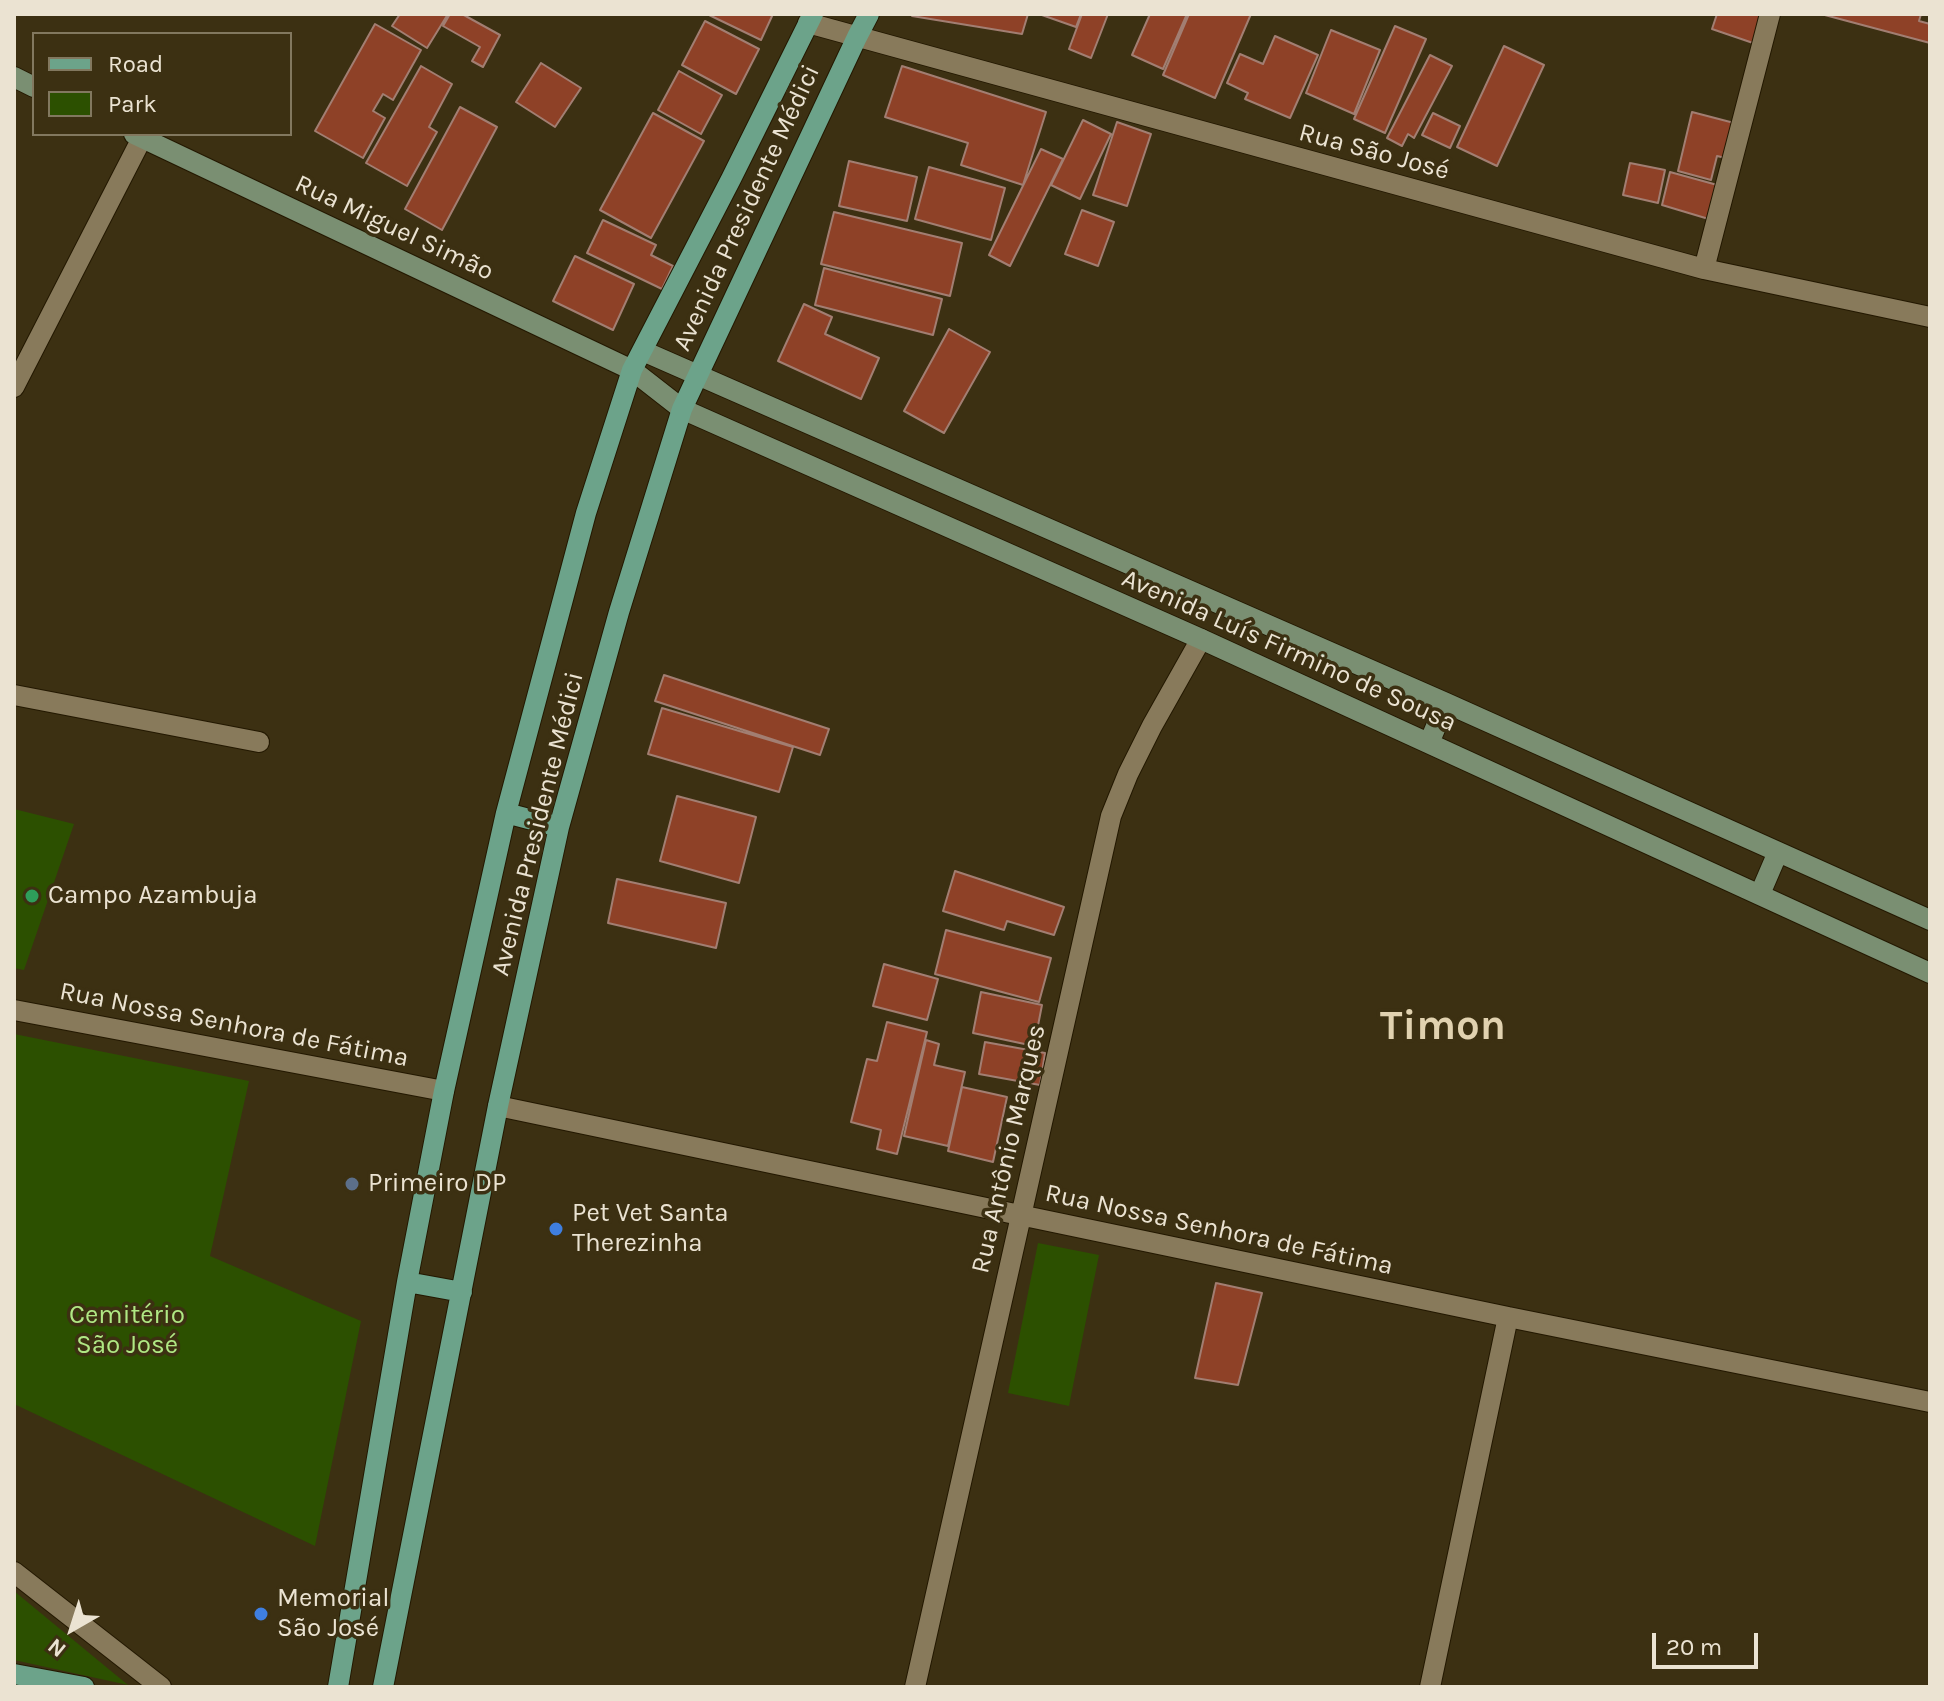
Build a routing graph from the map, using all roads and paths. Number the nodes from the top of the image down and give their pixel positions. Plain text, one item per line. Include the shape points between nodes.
1 (869, 14) edge
2 (1770, 14) edge
3 (810, 19) edge
4 (857, 37) junction
5 (14, 77) edge
6 (32, 86) edge
7 (138, 136) edge
8 (1704, 269) junction
9 (1930, 317) edge
10 (643, 351) junction
11 (632, 370) junction
12 (697, 375) junction
13 (14, 387) edge
14 (682, 409) junction
15 (1201, 639) junction
16 (14, 695) edge
17 (1446, 703) junction
18 (259, 742) dead end
19 (1429, 743) junction
20 (506, 813) junction
21 (559, 827) junction
22 (1778, 852) junction
23 (1760, 894) junction
24 (1930, 920) edge
25 (1930, 973) edge
26 (14, 1010) edge
27 (444, 1091) junction
28 (498, 1106) junction
29 (1020, 1216) junction
30 (407, 1282) junction
31 (462, 1292) junction
32 (1508, 1317) junction
33 (1930, 1402) edge
34 (14, 1572) edge
35 (14, 1674) edge
36 (84, 1687) edge
37 (161, 1687) edge
38 (338, 1687) edge
39 (383, 1687) edge
40 (915, 1687) edge
41 (1430, 1687) edge

1 - 4 main road, Avenida Presidente Médici
2 - 8 street
3 - 4 street, Rua São José
3 - 10 main road, Avenida Presidente Médici
4 - 8 street, Rua São José
4 - 12 main road, Avenida Presidente Médici
5 - 6 main road
7 - 11 main road, Rua Miguel Simão
7 - 13 street
8 - 9 street, Rua São José
10 - 11 main road, Avenida Presidente Médici
10 - 12 main road, Avenida Luís Firmino de Sousa
11 - 14 main road, Avenida Luís Firmino de Sousa
11 - 20 main road, Avenida Presidente Médici via 586,513
12 - 14 main road, Avenida Presidente Médici
12 - 17 main road, Avenida Luís Firmino de Sousa
14 - 15 main road, Avenida Luís Firmino de Sousa
14 - 21 main road, Avenida Presidente Médici
15 - 19 main road, Avenida Luís Firmino de Sousa
15 - 29 street, Rua Antônio Marques via 1152,726 1111,816
16 - 18 street
17 - 19 main road
17 - 22 main road, Avenida Luís Firmino de Sousa
19 - 23 main road, Avenida Luís Firmino de Sousa
20 - 21 main road
20 - 27 main road, Avenida Presidente Médici
21 - 28 main road, Avenida Presidente Médici
22 - 23 main road
22 - 24 main road, Avenida Luís Firmino de Sousa
23 - 25 main road, Avenida Luís Firmino de Sousa
26 - 27 street, Rua Nossa Senhora de Fátima
27 - 30 main road, Avenida Presidente Médici
28 - 29 street, Rua Nossa Senhora de Fátima
28 - 31 main road, Avenida Presidente Médici
29 - 32 street, Rua Nossa Senhora de Fátima
29 - 40 street, Rua Antônio Marques
30 - 31 main road
30 - 38 main road, Avenida Presidente Médici
31 - 39 main road, Avenida Presidente Médici
32 - 33 street, Rua Nossa Senhora de Fátima
32 - 41 street
34 - 37 street
35 - 36 main road

